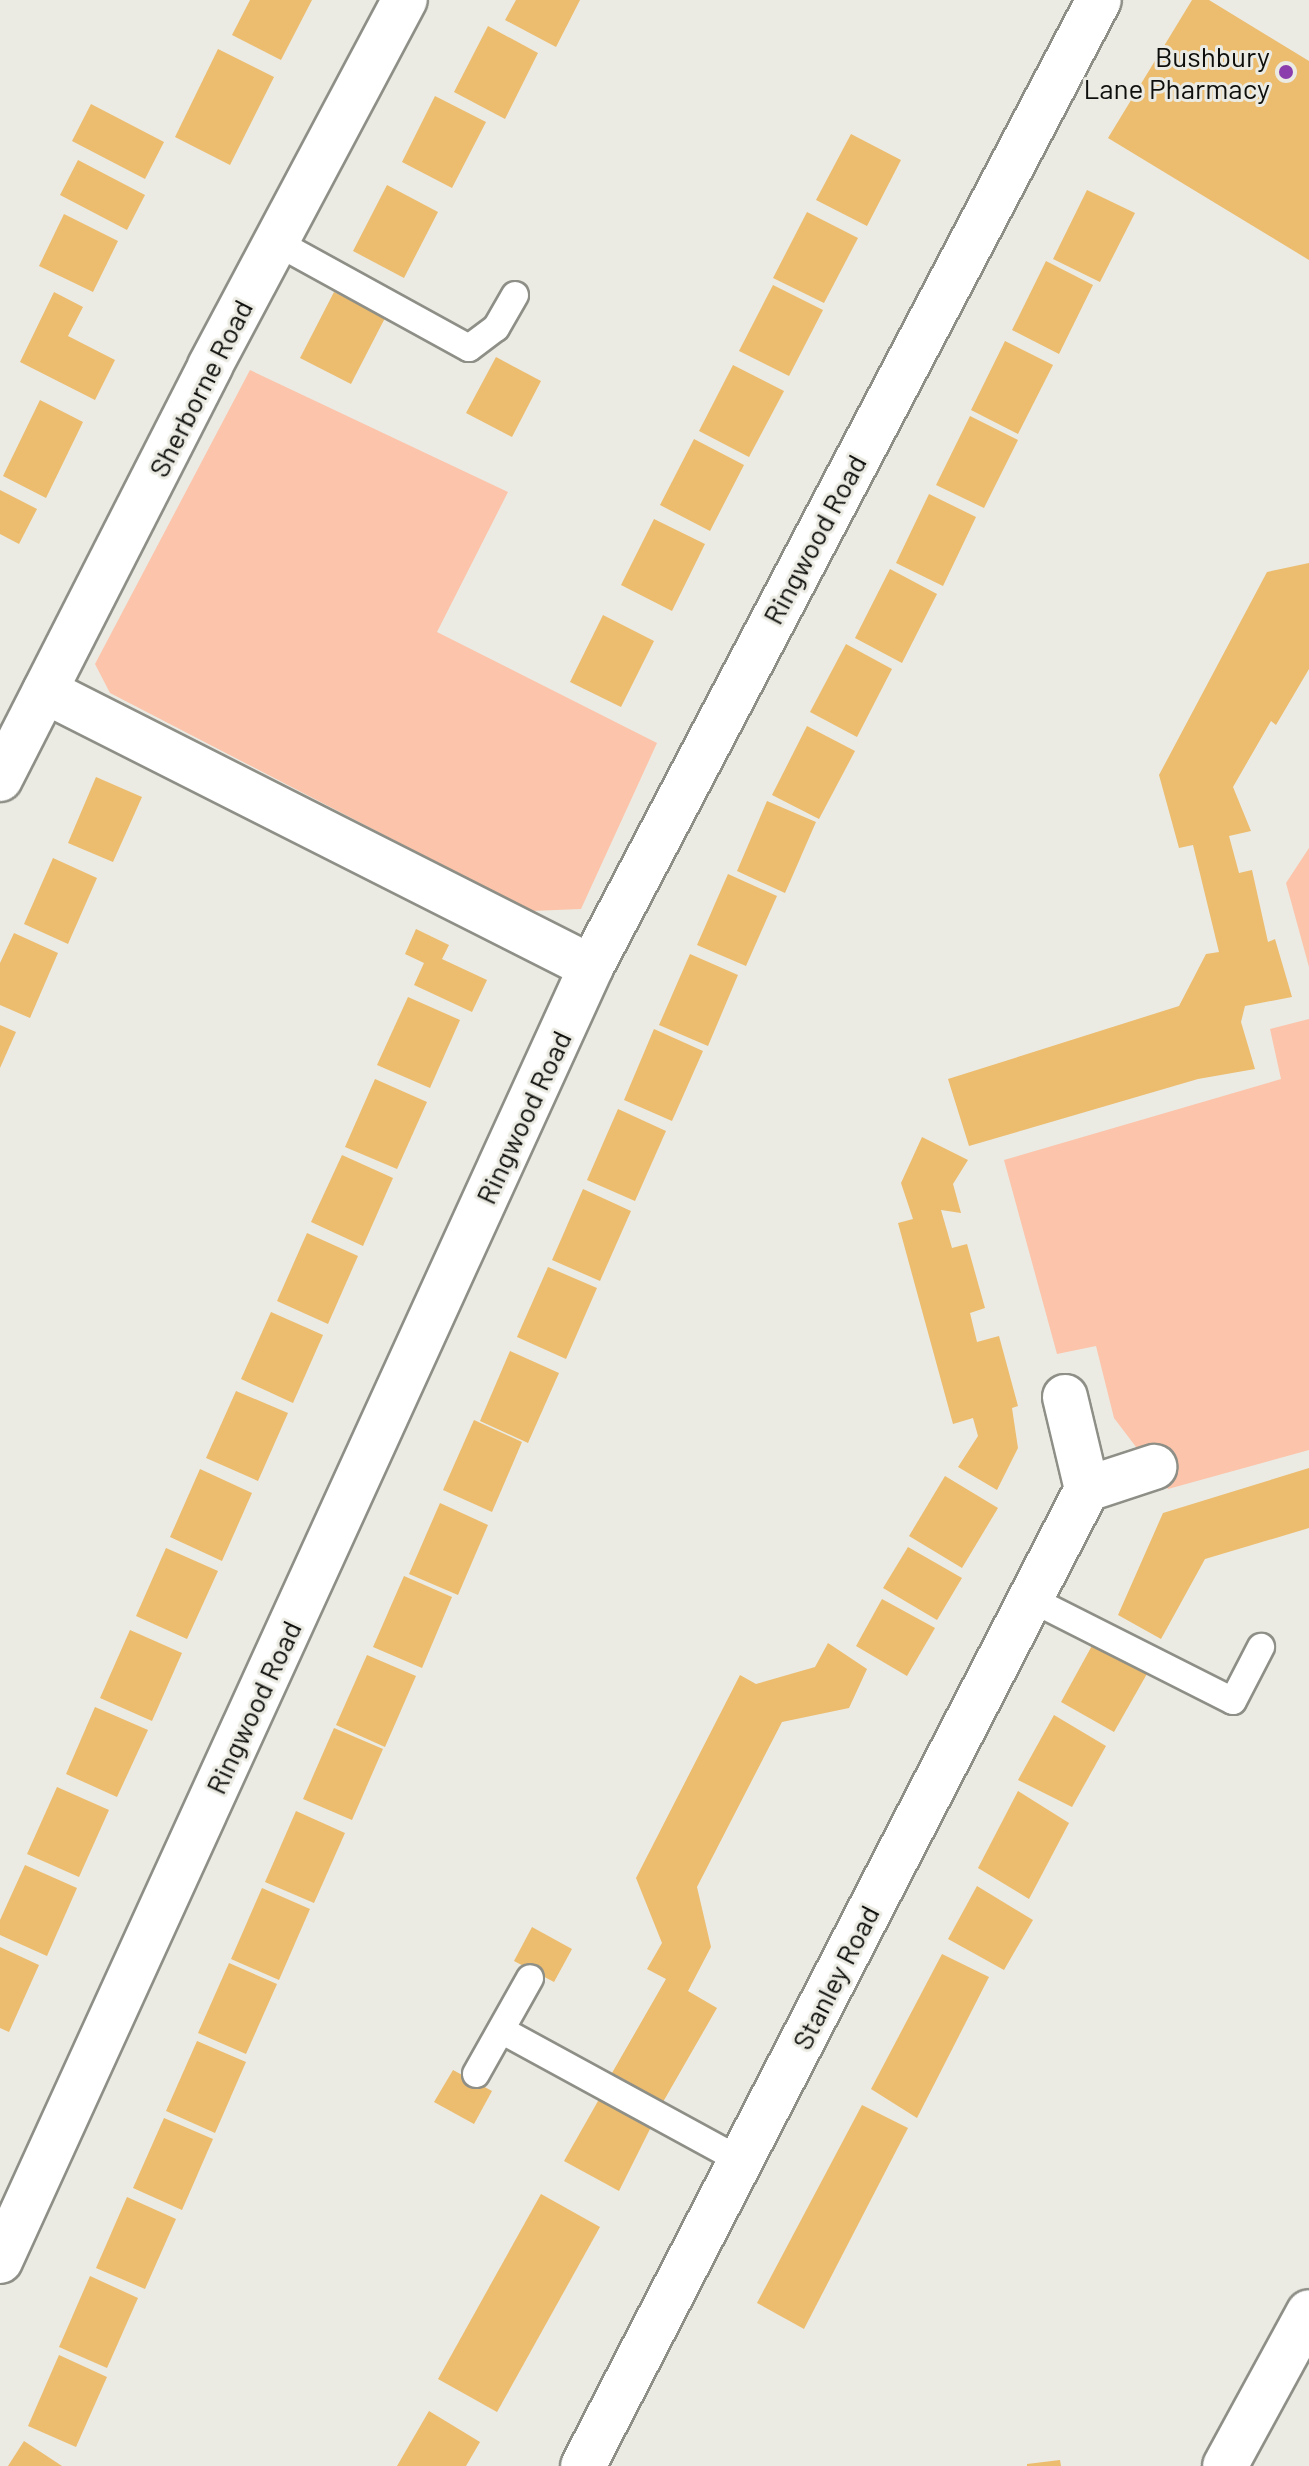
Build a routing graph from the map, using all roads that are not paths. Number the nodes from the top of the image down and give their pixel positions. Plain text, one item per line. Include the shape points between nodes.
1 (405, 0) edge
2 (1099, 0) edge
3 (276, 242) junction
4 (515, 295) dead end
5 (45, 691) junction
6 (0, 779) edge
7 (591, 967) junction
8 (1065, 1397) dead end
9 (1154, 1467) dead end
10 (1087, 1489) junction
11 (1031, 1599) junction
12 (1261, 1647) dead end
13 (530, 1978) dead end
14 (503, 2031) junction
15 (476, 2074) dead end
16 (740, 2160) junction
17 (0, 2261) edge
18 (1309, 2312) edge
19 (583, 2466) edge
20 (1225, 2466) edge

1 - 3 street, Sherborne Road
2 - 7 street, Ringwood Road
3 - 4 lane via 469,348 496,328
3 - 5 street, Sherborne Road
5 - 6 street, Sherborne Road
5 - 7 street
7 - 17 street, Ringwood Road
8 - 10 street
9 - 10 street
10 - 11 street, Stanley Road
11 - 12 lane via 1233,1701
11 - 16 street, Stanley Road
13 - 14 lane
14 - 15 lane
14 - 16 lane
16 - 19 street, Stanley Road
18 - 20 street

